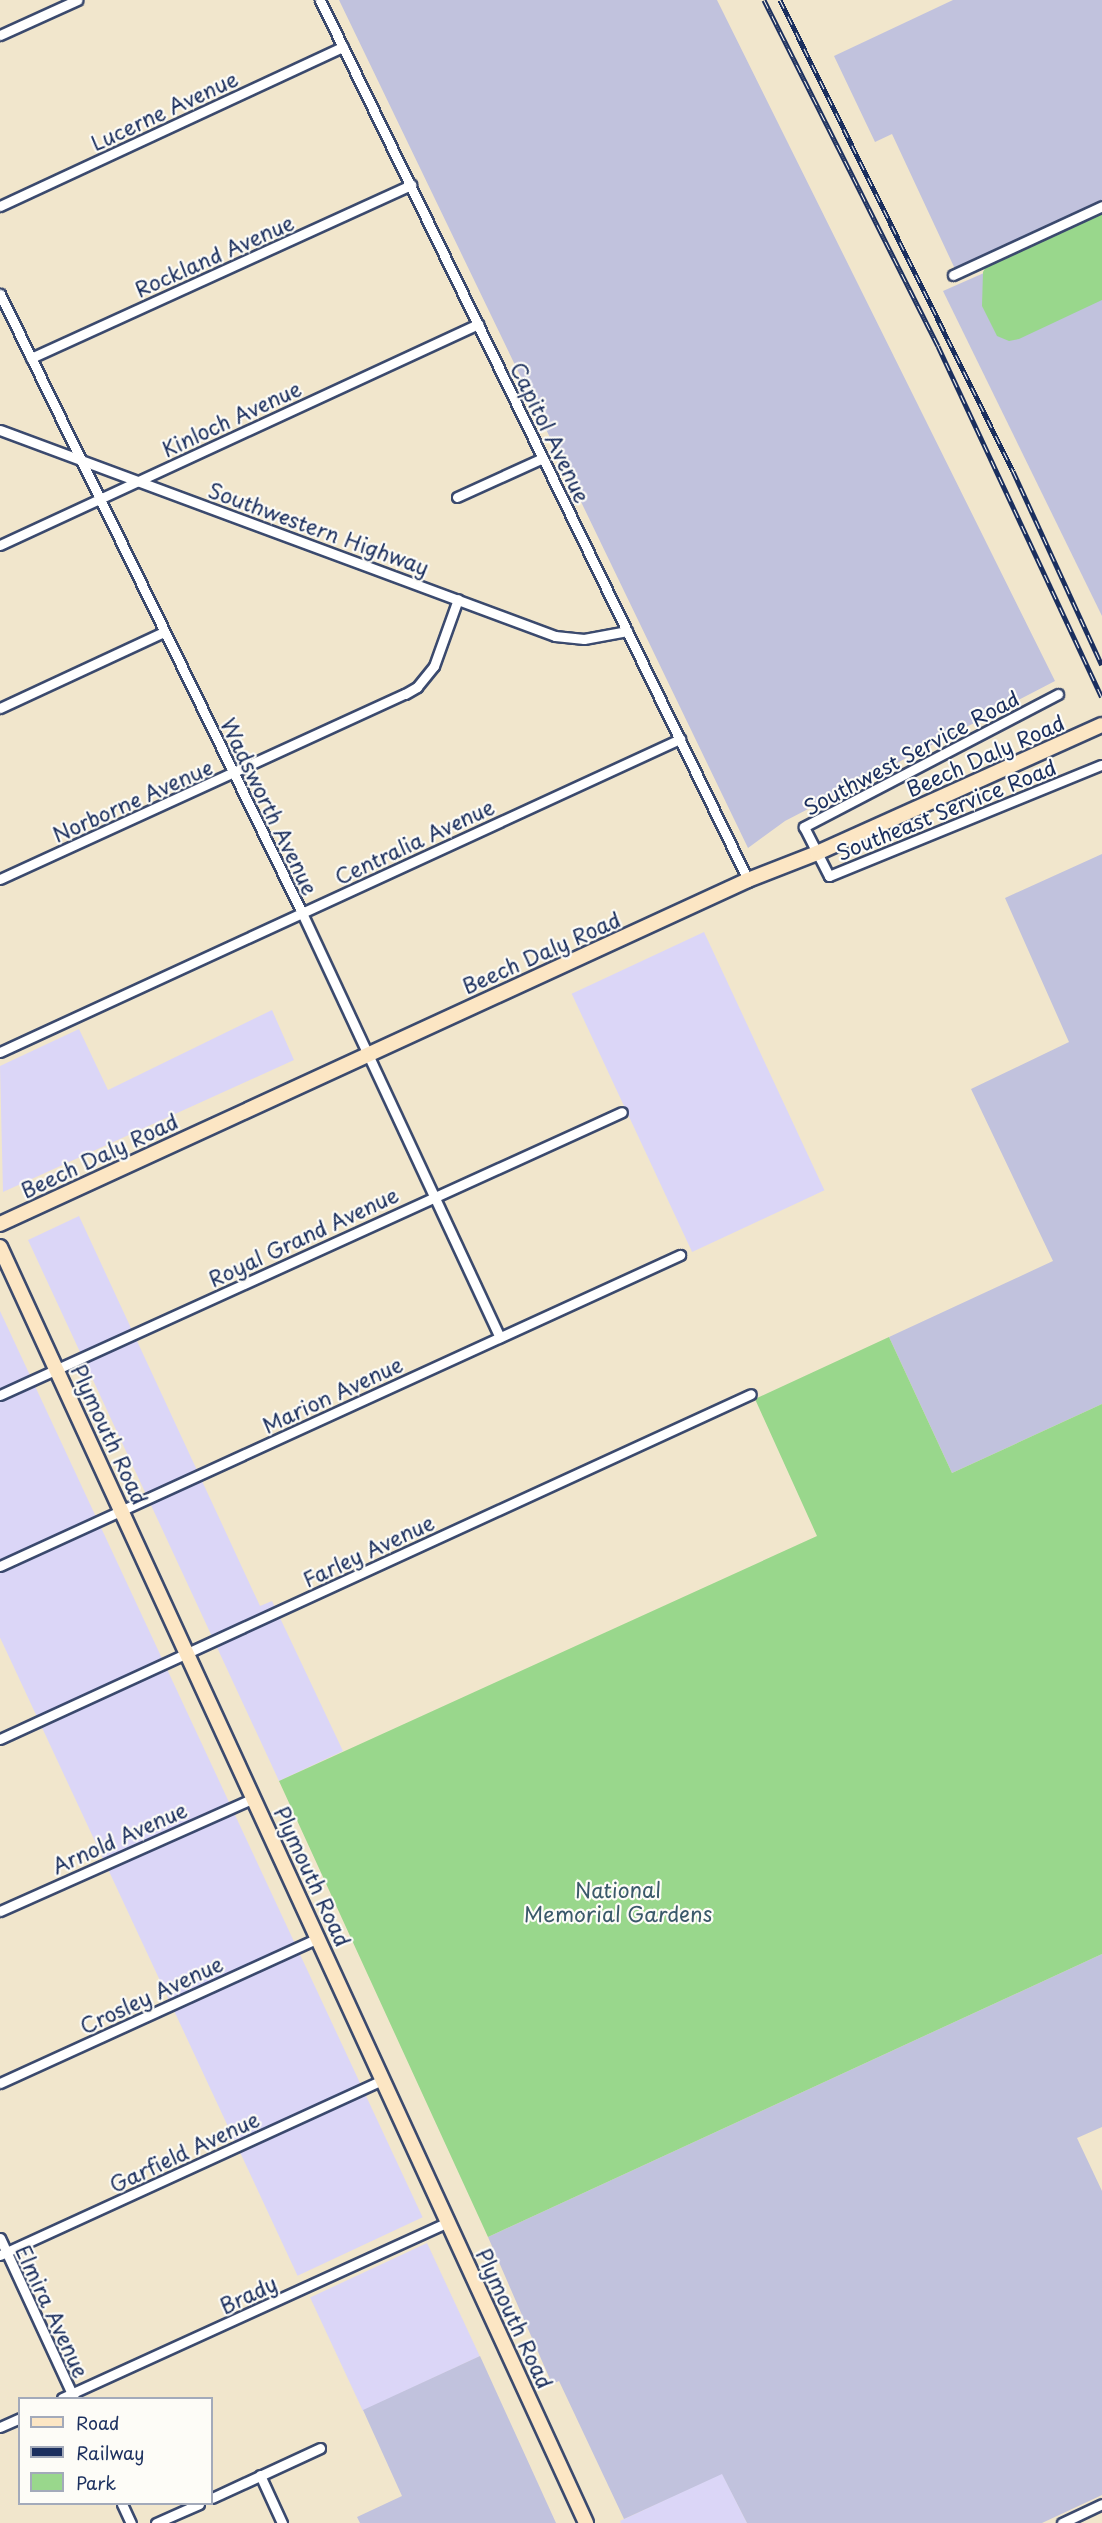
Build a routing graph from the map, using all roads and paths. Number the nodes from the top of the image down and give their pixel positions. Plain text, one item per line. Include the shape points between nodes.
1 (77, 0) edge
2 (320, 0) edge
3 (0, 35) edge
4 (343, 47) junction
5 (411, 185) junction
6 (0, 206) edge
7 (1102, 206) edge
8 (952, 275) dead end
9 (0, 294) edge
10 (478, 324) junction
11 (31, 358) junction
12 (0, 430) edge
13 (543, 458) junction
14 (80, 459) junction
15 (140, 481) junction
16 (457, 497) dead end
17 (100, 499) junction
18 (0, 545) edge
19 (458, 599) junction
20 (627, 631) junction
21 (164, 632) junction
22 (1058, 694) dead end
23 (0, 708) edge
24 (1102, 725) edge
25 (680, 739) junction
26 (1101, 765) edge
27 (234, 773) junction
28 (817, 853) junction
29 (0, 879) edge
30 (748, 880) junction
31 (302, 913) junction
32 (0, 1052) edge
33 (369, 1053) junction
34 (622, 1112) dead end
35 (436, 1195) junction
36 (0, 1224) edge
37 (0, 1247) edge
38 (680, 1255) dead end
39 (500, 1336) junction
40 (57, 1369) junction
41 (751, 1394) dead end
42 (0, 1395) edge
43 (122, 1510) junction
44 (0, 1566) edge
45 (188, 1653) junction
46 (0, 1739) edge
47 (254, 1798) junction
48 (0, 1911) edge
49 (318, 1938) junction
50 (383, 2080) junction
51 (0, 2083) edge
52 (448, 2222) junction
53 (0, 2238) edge
54 (3, 2254) edge
55 (69, 2397) edge
56 (18, 2419) edge
57 (0, 2427) edge
58 (320, 2448) dead end
59 (260, 2475) junction
60 (213, 2498) edge
61 (1102, 2504) edge
62 (122, 2505) edge
63 (197, 2505) edge
64 (131, 2523) edge
65 (156, 2523) edge
66 (282, 2523) edge
67 (586, 2523) edge
68 (1062, 2523) edge

1 - 3 street
2 - 4 street, Capitol Avenue
4 - 5 street, Capitol Avenue
4 - 6 street, Lucerne Avenue
5 - 10 street, Capitol Avenue
5 - 11 street, Rockland Avenue
7 - 8 street
9 - 11 street, Wadsworth Avenue
10 - 13 street, Capitol Avenue
10 - 15 street, Kinloch Avenue
11 - 14 street, Wadsworth Avenue
12 - 14 street, Southwestern Highway
13 - 16 street
13 - 20 street, Capitol Avenue
14 - 15 street, Southwestern Highway
14 - 17 street, Wadsworth Avenue
15 - 17 street, Kinloch Avenue
15 - 19 street, Southwestern Highway
17 - 18 street, Kinloch Avenue
17 - 21 street, Wadsworth Avenue
19 - 20 street, Southwestern Highway via 567,639
19 - 27 street, Norborne Avenue via 434,666 417,687
20 - 25 street, Capitol Avenue
21 - 23 street
21 - 27 street, Wadsworth Avenue
22 - 28 street, Southwest Service Road via 804,827
24 - 28 main road, Beech Daly Road
25 - 30 street, Capitol Avenue
25 - 31 street, Centralia Avenue
26 - 28 street, Southeast Service Road via 829,876
27 - 29 street, Norborne Avenue
27 - 31 street, Wadsworth Avenue
28 - 30 main road, Beech Daly Road
30 - 33 main road, Beech Daly Road
31 - 32 street, Centralia Avenue
31 - 33 street, Wadsworth Avenue
33 - 35 street, Wadsworth Avenue
33 - 36 main road, Beech Daly Road
34 - 35 street, Royal Grand Avenue
35 - 39 street, Wadsworth Avenue
35 - 40 street, Royal Grand Avenue
37 - 40 main road, Plymouth Road
38 - 39 street, Marion Avenue
39 - 43 street, Marion Avenue
40 - 42 street, Royal Grand Avenue
40 - 43 main road, Plymouth Road
41 - 45 street, Farley Avenue
43 - 44 street, Marion Avenue
43 - 45 main road, Plymouth Road
45 - 46 street, Farley Avenue
45 - 47 main road, Plymouth Road
47 - 48 street, Arnold Avenue
47 - 49 main road, Plymouth Road
49 - 50 main road, Plymouth Road
49 - 51 street, Crosley Avenue
50 - 52 main road, Plymouth Road
50 - 54 street, Garfield Avenue
52 - 55 street, Brady
52 - 67 main road, Plymouth Road
53 - 54 street, Elmira Avenue
54 - 55 street, Elmira Avenue
56 - 57 street
58 - 59 street
59 - 60 street
59 - 66 street
61 - 68 street
62 - 64 street
63 - 65 street

